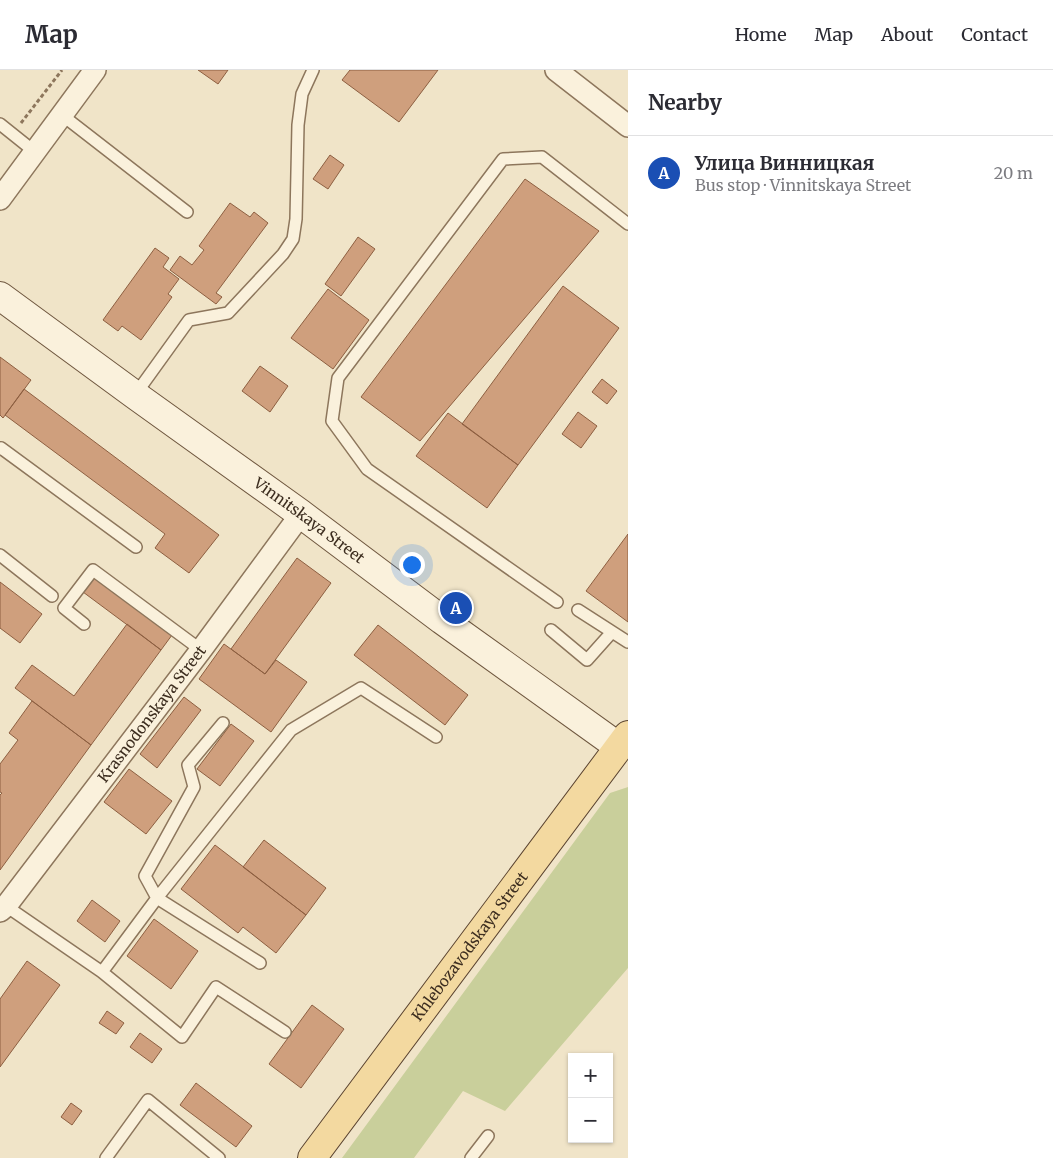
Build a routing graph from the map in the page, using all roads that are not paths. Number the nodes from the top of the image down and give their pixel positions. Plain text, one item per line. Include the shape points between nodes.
1 (95, 70) edge
2 (313, 70) edge
3 (556, 70) edge
4 (62, 115) junction
5 (0, 124) edge
6 (628, 126) edge
7 (34, 152) junction
8 (0, 199) edge
9 (187, 212) dead end
10 (628, 224) edge
11 (0, 296) edge
12 (135, 395) junction
13 (0, 449) edge
14 (301, 514) junction
15 (136, 547) dead end
16 (0, 556) edge
17 (52, 596) dead end
18 (557, 602) dead end
19 (578, 610) dead end
20 (84, 624) dead end
21 (551, 630) dead end
22 (612, 632) junction
23 (628, 642) edge
24 (201, 650) junction
25 (223, 723) dead end
26 (436, 737) dead end
27 (625, 745) edge
28 (156, 898) junction
29 (3, 909) edge
30 (260, 963) dead end
31 (102, 972) junction
32 (285, 1032) dead end
33 (488, 1136) dead end
34 (106, 1158) edge
35 (219, 1158) edge
36 (312, 1158) edge
37 (471, 1158) edge

1 - 4 street
2 - 12 lane via 302,94 299,117 293,239 228,313 190,320
3 - 6 street
4 - 7 street
4 - 9 lane
5 - 7 lane
7 - 8 street
10 - 18 lane via 542,157 503,159 338,378 332,421 367,469
11 - 12 street, Vinnitskaya Street
12 - 14 street, Vinnitskaya Street
13 - 15 lane
14 - 24 street, Krasnodonskaya Street
14 - 27 street, Vinnitskaya Street via 442,620
16 - 17 lane
19 - 22 lane
20 - 24 lane via 64,608 93,570
21 - 22 lane via 587,660
22 - 23 lane
24 - 29 street, Krasnodonskaya Street
25 - 28 lane via 188,765 194,787 145,876
26 - 28 lane via 361,688 291,730
27 - 36 main road, Khlebozavodskaya Street
28 - 30 lane
28 - 31 lane
29 - 31 lane
31 - 32 lane via 182,1037 216,987
33 - 37 lane
34 - 35 lane via 148,1100

